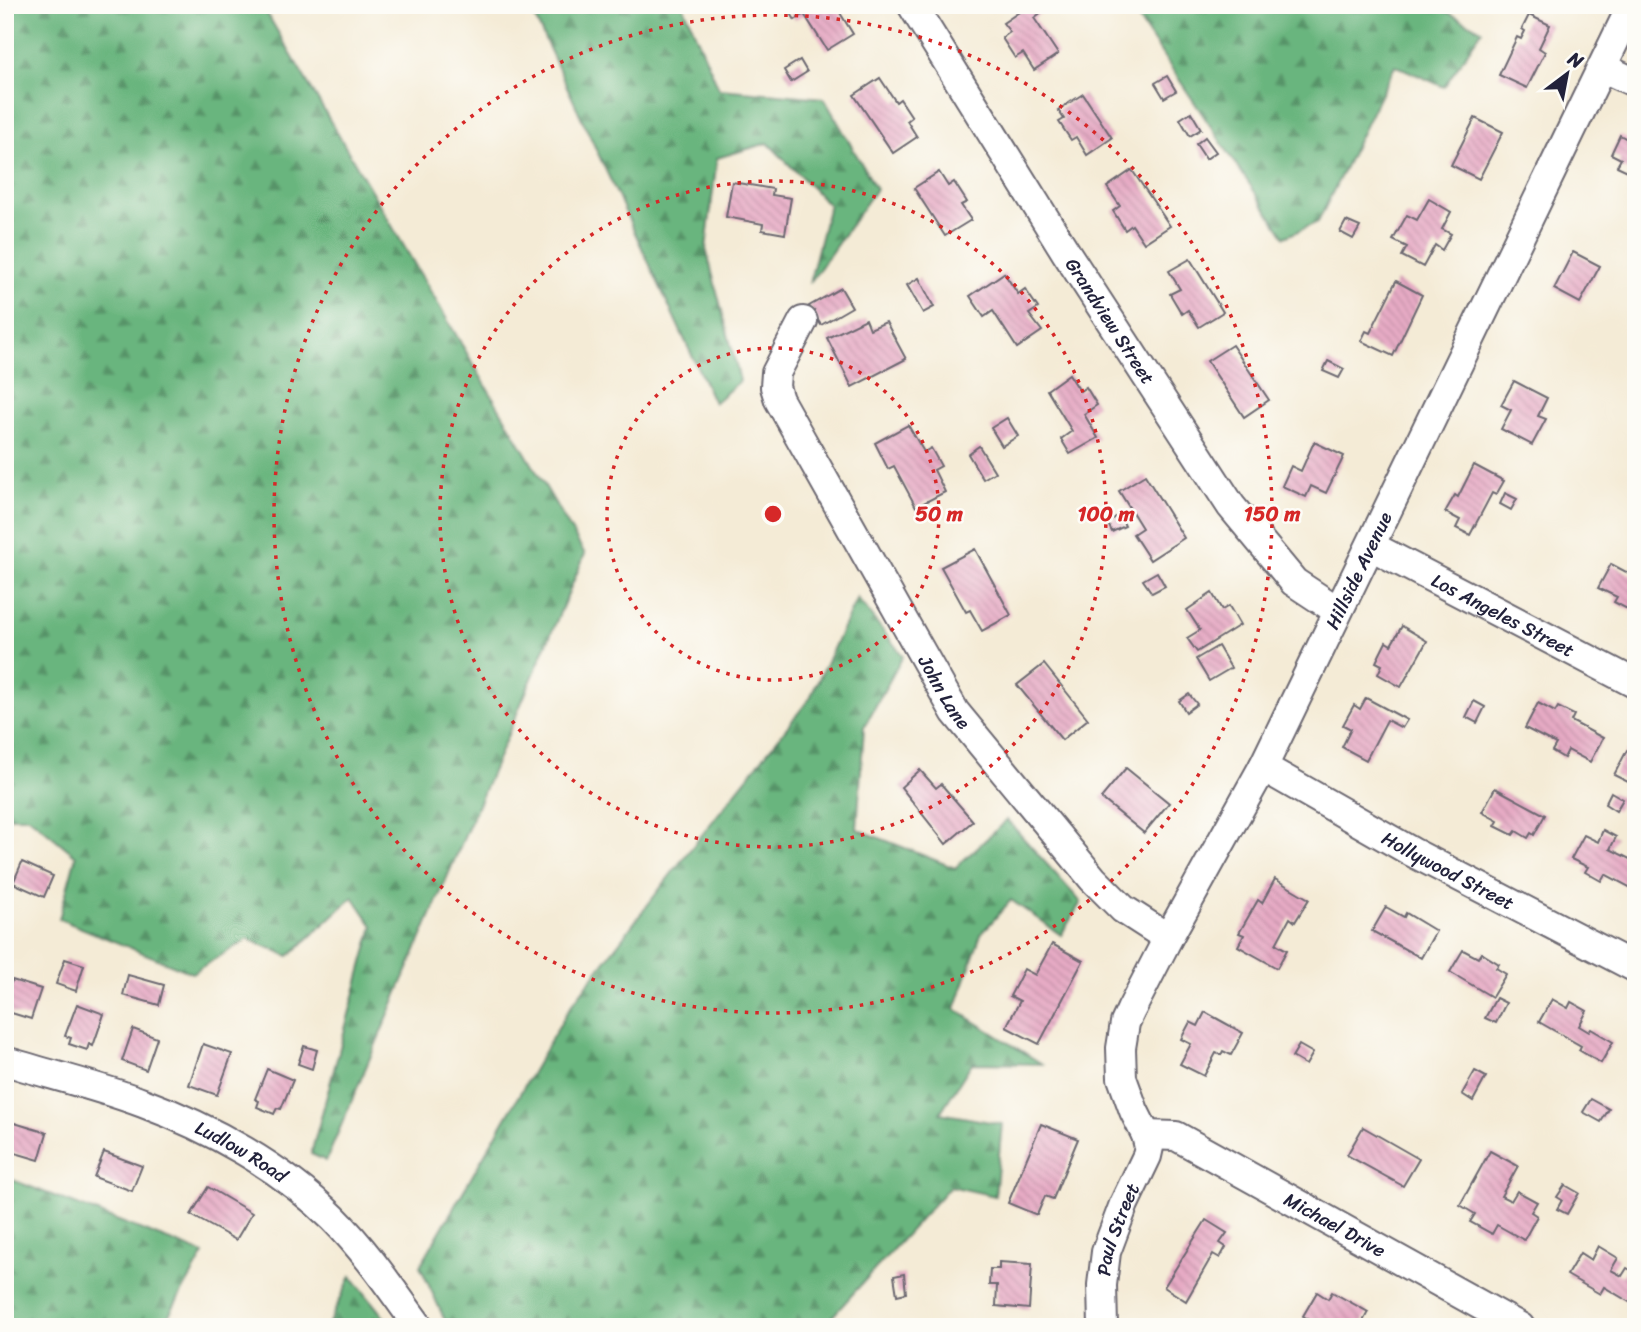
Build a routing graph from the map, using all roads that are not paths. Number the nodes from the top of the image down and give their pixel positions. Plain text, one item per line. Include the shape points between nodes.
1 (912, 5) edge
2 (1632, 5) edge
3 (1603, 68) junction
4 (1636, 83) edge
5 (803, 321) dead end
6 (1371, 546) junction
7 (1338, 611) junction
8 (1636, 684) edge
9 (1263, 766) junction
10 (1168, 938) junction
11 (1636, 968) edge
12 (5, 1061) edge
13 (1146, 1135) junction
14 (419, 1327) edge
15 (1103, 1327) edge
16 (1520, 1327) edge

1 - 7 street, Grandview Street via 1231,506 1294,582
2 - 3 street, Hillside Avenue
3 - 4 street
3 - 6 street, Hillside Avenue
5 - 10 street, John Lane via 776,373 779,400 955,712 1093,879 1123,909
6 - 7 street, Hillside Avenue
6 - 8 street, Los Angeles Street
7 - 9 street, Hillside Avenue
9 - 10 street, Hillside Avenue
9 - 11 street, Hollywood Street via 1412,852
10 - 13 street, Hillside Avenue via 1125,1023 1121,1048 1122,1078
12 - 14 street, Ludlow Road via 143,1102 264,1164 333,1218
13 - 15 street, Paul Street via 1147,1156 1106,1252
13 - 16 street, Michael Drive via 1176,1136

